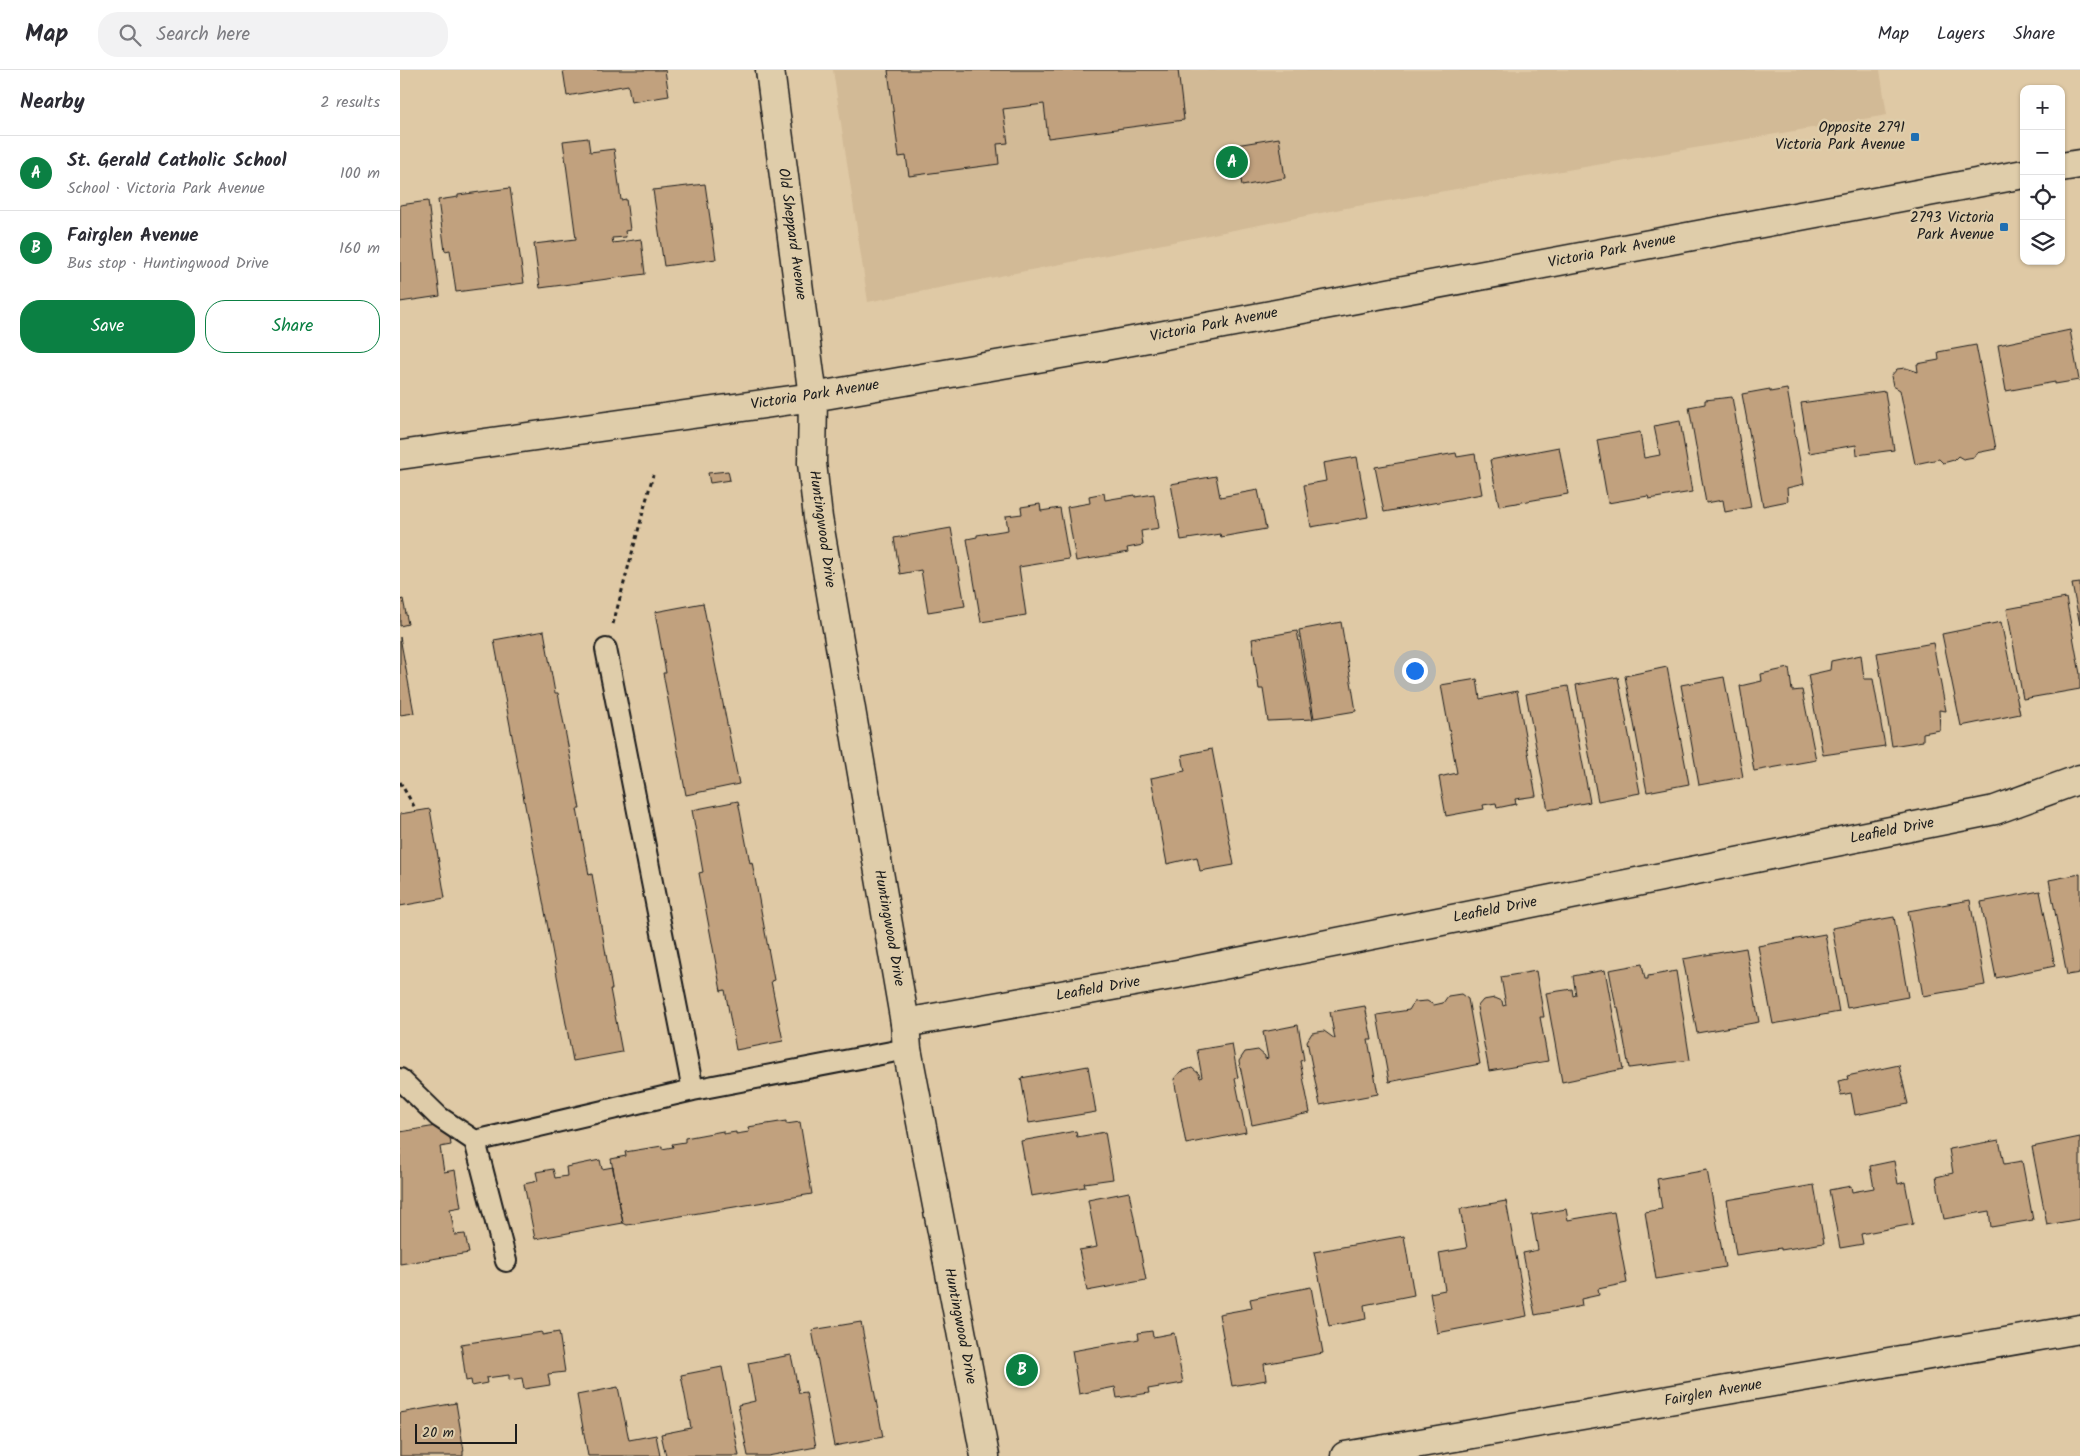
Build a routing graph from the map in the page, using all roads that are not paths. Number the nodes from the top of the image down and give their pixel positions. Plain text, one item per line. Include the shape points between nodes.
1 (770, 70) edge
2 (2080, 164) edge
3 (2065, 166) edge
4 (2020, 175) edge
5 (813, 397) junction
6 (400, 455) edge
7 (606, 649) road end
8 (2080, 778) edge
9 (906, 1036) junction
10 (400, 1079) edge
11 (693, 1090) junction
12 (475, 1141) junction
13 (506, 1261) dead end
14 (2080, 1330) edge
15 (985, 1456) edge
16 (1345, 1456) edge

1 - 5 street, Old Sheppard Avenue
2 - 3 street
4 - 5 street, Victoria Park Avenue
5 - 6 street, Victoria Park Avenue
5 - 9 street, Huntingwood Drive via 812,463 818,518
7 - 11 lane
8 - 9 street, Leafield Drive via 1995,810 1188,972
9 - 11 lane
9 - 15 street, Huntingwood Drive
10 - 12 lane via 439,1117
11 - 12 lane
12 - 13 lane
14 - 16 street, Fairglen Avenue

